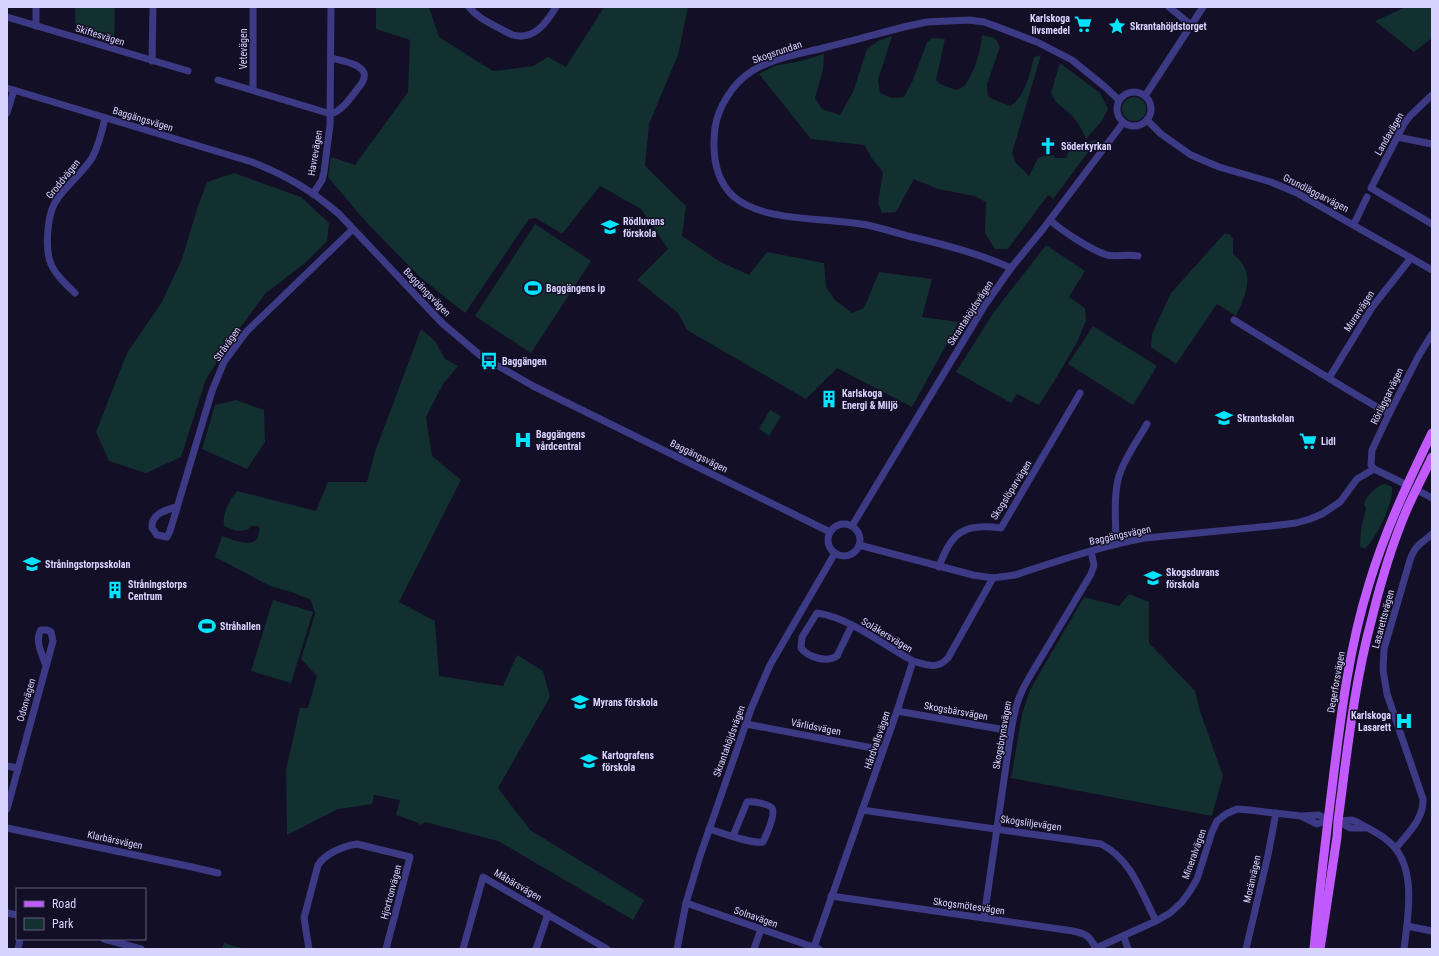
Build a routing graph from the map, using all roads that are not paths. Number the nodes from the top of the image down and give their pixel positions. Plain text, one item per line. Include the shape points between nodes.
1 (36, 7) edge
2 (153, 7) edge
3 (253, 7) edge
4 (331, 7) edge
5 (470, 7) edge
6 (556, 7) edge
7 (1169, 7) edge
8 (1203, 7) edge
9 (7, 17) edge
10 (1191, 25) junction
11 (36, 26) junction
12 (331, 58) junction
13 (152, 61) junction
14 (188, 71) dead end
15 (218, 80) dead end
16 (10, 89) edge
17 (254, 90) junction
18 (1432, 95) edge
19 (1145, 96) junction
20 (1119, 100) junction
21 (7, 113) edge
22 (331, 114) junction
23 (105, 118) junction
24 (1147, 120) junction
25 (1123, 123) junction
26 (1397, 137) junction
27 (1432, 144) edge
28 (313, 194) junction
29 (1367, 197) dead end
30 (1050, 220) junction
31 (1354, 224) junction
32 (1432, 224) edge
33 (353, 229) junction
34 (1138, 256) dead end
35 (1411, 258) junction
36 (1011, 268) junction
37 (1432, 270) edge
38 (75, 293) dead end
39 (1234, 320) dead end
40 (1432, 334) edge
41 (1329, 378) junction
42 (1080, 393) dead end
43 (1389, 414) junction
44 (1147, 424) dead end
45 (1432, 433) edge
46 (1432, 457) edge
47 (1374, 469) junction
48 (1407, 485) junction
49 (1417, 490) junction
50 (1432, 498) edge
51 (177, 507) dead end
52 (852, 526) junction
53 (830, 532) junction
54 (1432, 534) edge
55 (859, 544) junction
56 (1116, 544) junction
57 (1091, 551) junction
58 (835, 553) junction
59 (939, 566) junction
60 (993, 578) junction
61 (852, 625) junction
62 (912, 661) junction
63 (46, 666) dead end
64 (897, 711) junction
65 (746, 724) junction
66 (1011, 732) junction
67 (883, 750) junction
68 (7, 766) edge
69 (18, 768) junction
70 (7, 809) edge
71 (862, 810) junction
72 (1276, 813) junction
73 (1328, 820) junction
74 (1338, 821) junction
75 (7, 828) edge
76 (997, 828) junction
77 (709, 829) junction
78 (733, 836) junction
79 (1396, 848) junction
80 (218, 874) dead end
81 (832, 896) junction
82 (686, 903) junction
83 (548, 914) junction
84 (984, 918) junction
85 (1156, 921) junction
86 (1407, 926) junction
87 (761, 929) junction
88 (1432, 931) edge
89 (1124, 937) junction
90 (108, 940) edge
91 (817, 948) edge
92 (141, 949) edge
93 (309, 949) edge
94 (386, 949) edge
95 (463, 949) edge
96 (536, 949) edge
97 (607, 949) edge
98 (677, 949) edge
99 (754, 949) edge
100 (1095, 949) edge
101 (1128, 949) edge
102 (1246, 949) edge
103 (1314, 949) edge
104 (1320, 949) edge
105 (1404, 949) edge

1 - 11 street
2 - 13 street
3 - 17 street, Vetevägen
4 - 12 street, Havrevägen
5 - 6 street via 480,18 520,36 527,36 542,26
7 - 10 street
8 - 10 street
9 - 11 street, Skiftesvägen
10 - 19 street
11 - 13 street, Skiftesvägen
12 - 22 street, Havrevägen
12 - 22 street via 356,65 365,74 362,83 342,107
13 - 14 street, Skiftesvägen
15 - 17 street, Vetevägen
16 - 21 street
16 - 23 street, Baggängsvägen
17 - 22 street, Vetevägen
18 - 26 street, Landavägen via 1410,116
19 - 20 street via 1131,92
19 - 24 street via 1150,102 1151,110
20 - 25 street via 1116,108
20 - 36 street, Skogsrundan via 1072,60 1054,50 984,22 962,20 908,26 767,64 741,79 722,105 715,124 713,140 715,165 725,186 743,203 777,215 867,225 972,253
22 - 28 street, Havrevägen via 324,172
23 - 28 street, Baggängsvägen via 252,162 291,179
23 - 38 street, Groddvägen via 96,151 56,200 49,219 48,259 55,274
24 - 25 street via 1140,126
24 - 31 street, Grundläggarvägen via 1161,134 1190,155 1219,167 1283,186
25 - 30 street, Skrantahöjdsvägen
26 - 27 street
26 - 32 street, Landavägen via 1372,188
28 - 33 street, Baggängsvägen via 339,214
29 - 31 street
30 - 34 street via 1091,248 1108,255
30 - 36 street, Skrantahöjdsvägen
31 - 35 street, Grundläggarvägen
33 - 51 street, Stråvägen via 247,331 224,362 212,391
33 - 53 street, Baggängsvägen via 442,323 481,356 533,386
35 - 37 street, Grundläggarvägen
35 - 41 street, Murarvägen via 1373,306
36 - 52 street, Skrantahöjdsvägen via 982,311
39 - 41 street
40 - 43 street, Rörläggarvägen
41 - 43 street
42 - 59 street, Skogslöparvägen via 1001,528 972,527 960,532 948,544
43 - 47 street, Rörläggarvägen via 1372,450 1371,465
44 - 56 street via 1120,475 1116,501
45 - 48 main road, Degerforsvägen
46 - 49 main road
47 - 48 street
47 - 56 street, Baggängsvägen via 1357,479 1340,502 1310,519 1271,526 1145,538
48 - 49 main road
48 - 73 main road, Degerforsvägen via 1378,555 1357,626 1343,697
49 - 50 street
49 - 74 main road via 1392,548 1368,631 1356,693
52 - 53 street via 840,524
52 - 55 street via 860,538
53 - 58 street via 828,542
54 - 79 street, Lasarettsvägen via 1418,545 1410,560 1382,664 1387,694 1423,799 1421,814
55 - 58 street via 856,551 849,555
55 - 59 street, Baggängsvägen
56 - 57 street, Baggängsvägen
57 - 60 street, Baggängsvägen via 1015,575
57 - 66 street, Skogsbrynsvägen via 1094,565 1091,574 1021,692 1016,703
58 - 65 street, Skrantahöjdsvägen via 770,665
59 - 60 street, Baggängsvägen
60 - 62 street via 948,658 935,666
61 - 61 street, Solåkersvägen via 828,614 817,613 802,637 800,648 805,653 822,659 832,659 837,656
61 - 62 street, Solåkersvägen
62 - 64 street, Hårdvallsvägen
63 - 69 street, Odonvägen
64 - 66 street, Skogsbärsvägen
64 - 67 street, Hårdvallsvägen
65 - 67 street, Vårlidsvägen
65 - 77 street, Skrantahöjdsvägen
66 - 76 street, Skogsbrynsvägen
67 - 71 street, Hårdvallsvägen
68 - 69 street
69 - 70 street, Odonvägen
71 - 76 street, Skogsliljevägen
71 - 81 street, Hårdvallsvägen
72 - 73 street, Mineralvägen via 1300,816 1317,824
72 - 85 street, Mineralvägen via 1237,810 1217,821 1197,879 1190,891 1182,902
72 - 102 street, Moränvägen
73 - 74 main road
73 - 103 main road, Degerforsvägen
74 - 79 street via 1350,828 1366,828
74 - 104 main road
75 - 80 street, Klarbärsvägen
76 - 84 street, Skogsbrynsvägen
76 - 85 street, Skogsliljevägen via 1092,842 1111,849 1132,873
77 - 78 street
77 - 82 street, Skrantahöjdsvägen
78 - 78 street via 757,843 763,842 773,814 770,806 753,801 747,802
79 - 86 street via 1409,884
81 - 84 street, Skogsmötesvägen
81 - 91 street, Hårdvallsvägen
82 - 87 street, Solnavägen
82 - 98 street, Skrantahöjdsvägen
83 - 95 street, Måbärsvägen via 483,877
83 - 96 street
83 - 97 street, Måbärsvägen
84 - 100 street, Skogsmötesvägen via 1084,933 1090,938
85 - 89 street, Mineralvägen
86 - 88 street
86 - 105 street
87 - 91 street, Solnavägen
87 - 99 street
89 - 100 street, Mineralvägen
89 - 101 street
90 - 92 street
93 - 94 street, Hjortronvägen via 304,918 318,865 329,854 357,844 410,857

